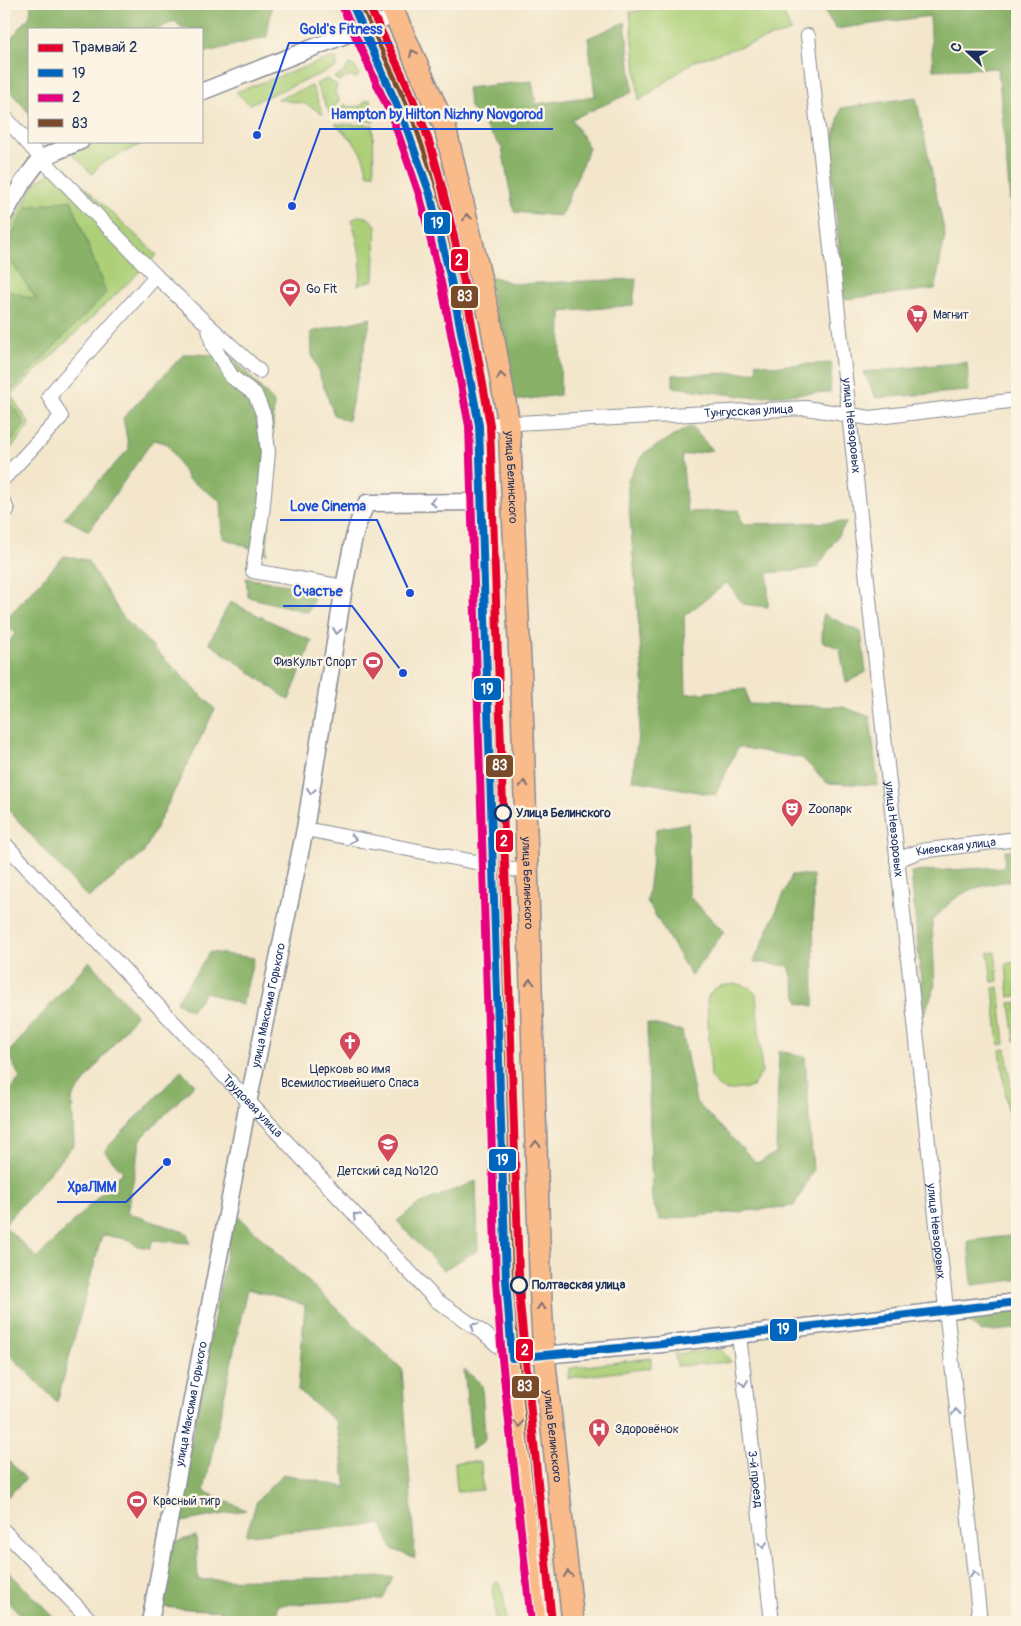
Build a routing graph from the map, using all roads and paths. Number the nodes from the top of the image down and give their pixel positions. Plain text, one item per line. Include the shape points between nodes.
1 (352, 4) edge
2 (393, 10) edge
3 (362, 28) junction
4 (808, 36) dead end
5 (202, 92) edge
6 (4, 116) edge
7 (79, 142) edge
8 (41, 158) junction
9 (4, 215) edge
10 (156, 276) junction
11 (208, 325) junction
12 (259, 371) dead end
13 (1017, 400) edge
14 (851, 415) junction
15 (509, 424) junction
16 (478, 425) junction
17 (4, 478) edge
18 (481, 502) junction
19 (4, 503) edge
20 (4, 513) edge
21 (344, 587) junction
22 (305, 829) junction
23 (1017, 838) edge
24 (4, 843) edge
25 (897, 860) junction
26 (494, 865) junction
27 (527, 872) junction
28 (248, 1103) junction
29 (1017, 1302) edge
30 (944, 1311) junction
31 (739, 1335) junction
32 (544, 1355) junction
33 (512, 1358) junction
34 (4, 1531) edge
35 (92, 1622) edge
36 (150, 1622) edge
37 (540, 1622) edge
38 (573, 1622) edge
39 (772, 1622) edge
40 (980, 1622) edge

1 - 3 main road
2 - 3 street
15 -> 2 main road, улица Белинского via 491,323 444,127
3 - 5 street
3 - 16 main road via 430,193 463,338
4 - 14 street, улица Невзоровых
6 - 8 street
7 - 8 street
8 - 9 street via 22,182
8 - 10 street
10 - 11 street
10 - 17 street via 49,396 60,417
11 - 12 street
11 - 21 street via 213,346 232,377 256,394 264,416 268,452 253,571
13 - 14 street, Тунгусская улица via 870,418
14 - 15 street, Тунгусская улица via 806,408
14 - 25 street, улица Невзоровых
15 - 16 street, Тунгусская улица
27 -> 15 main road, улица Белинского
16 - 18 main road
18 -> 21 street, улица Максима Горького via 367,503
18 - 26 main road
19 - 20 street via 7,510
21 -> 22 street, улица Максима Горького
22 -> 26 street
22 - 28 street, улица Максима Горького
23 - 25 street, Киевская улица via 920,851
24 - 28 street, Трудовая улица via 220,1069
25 - 30 street, улица Невзоровых
26 - 27 street
26 - 33 main road via 506,1280
32 -> 27 main road, улица Белинского
33 -> 28 street, Трудовая улица via 485,1334 436,1300
28 - 36 street, улица Максима Горького
29 - 30 street
30 - 31 street
40 -> 30 street, улица Невзоровых
31 - 32 street
31 -> 39 street, 3-й проезд
32 - 33 street
38 -> 32 main road, улица Белинского
33 -> 37 main road
34 - 35 street

